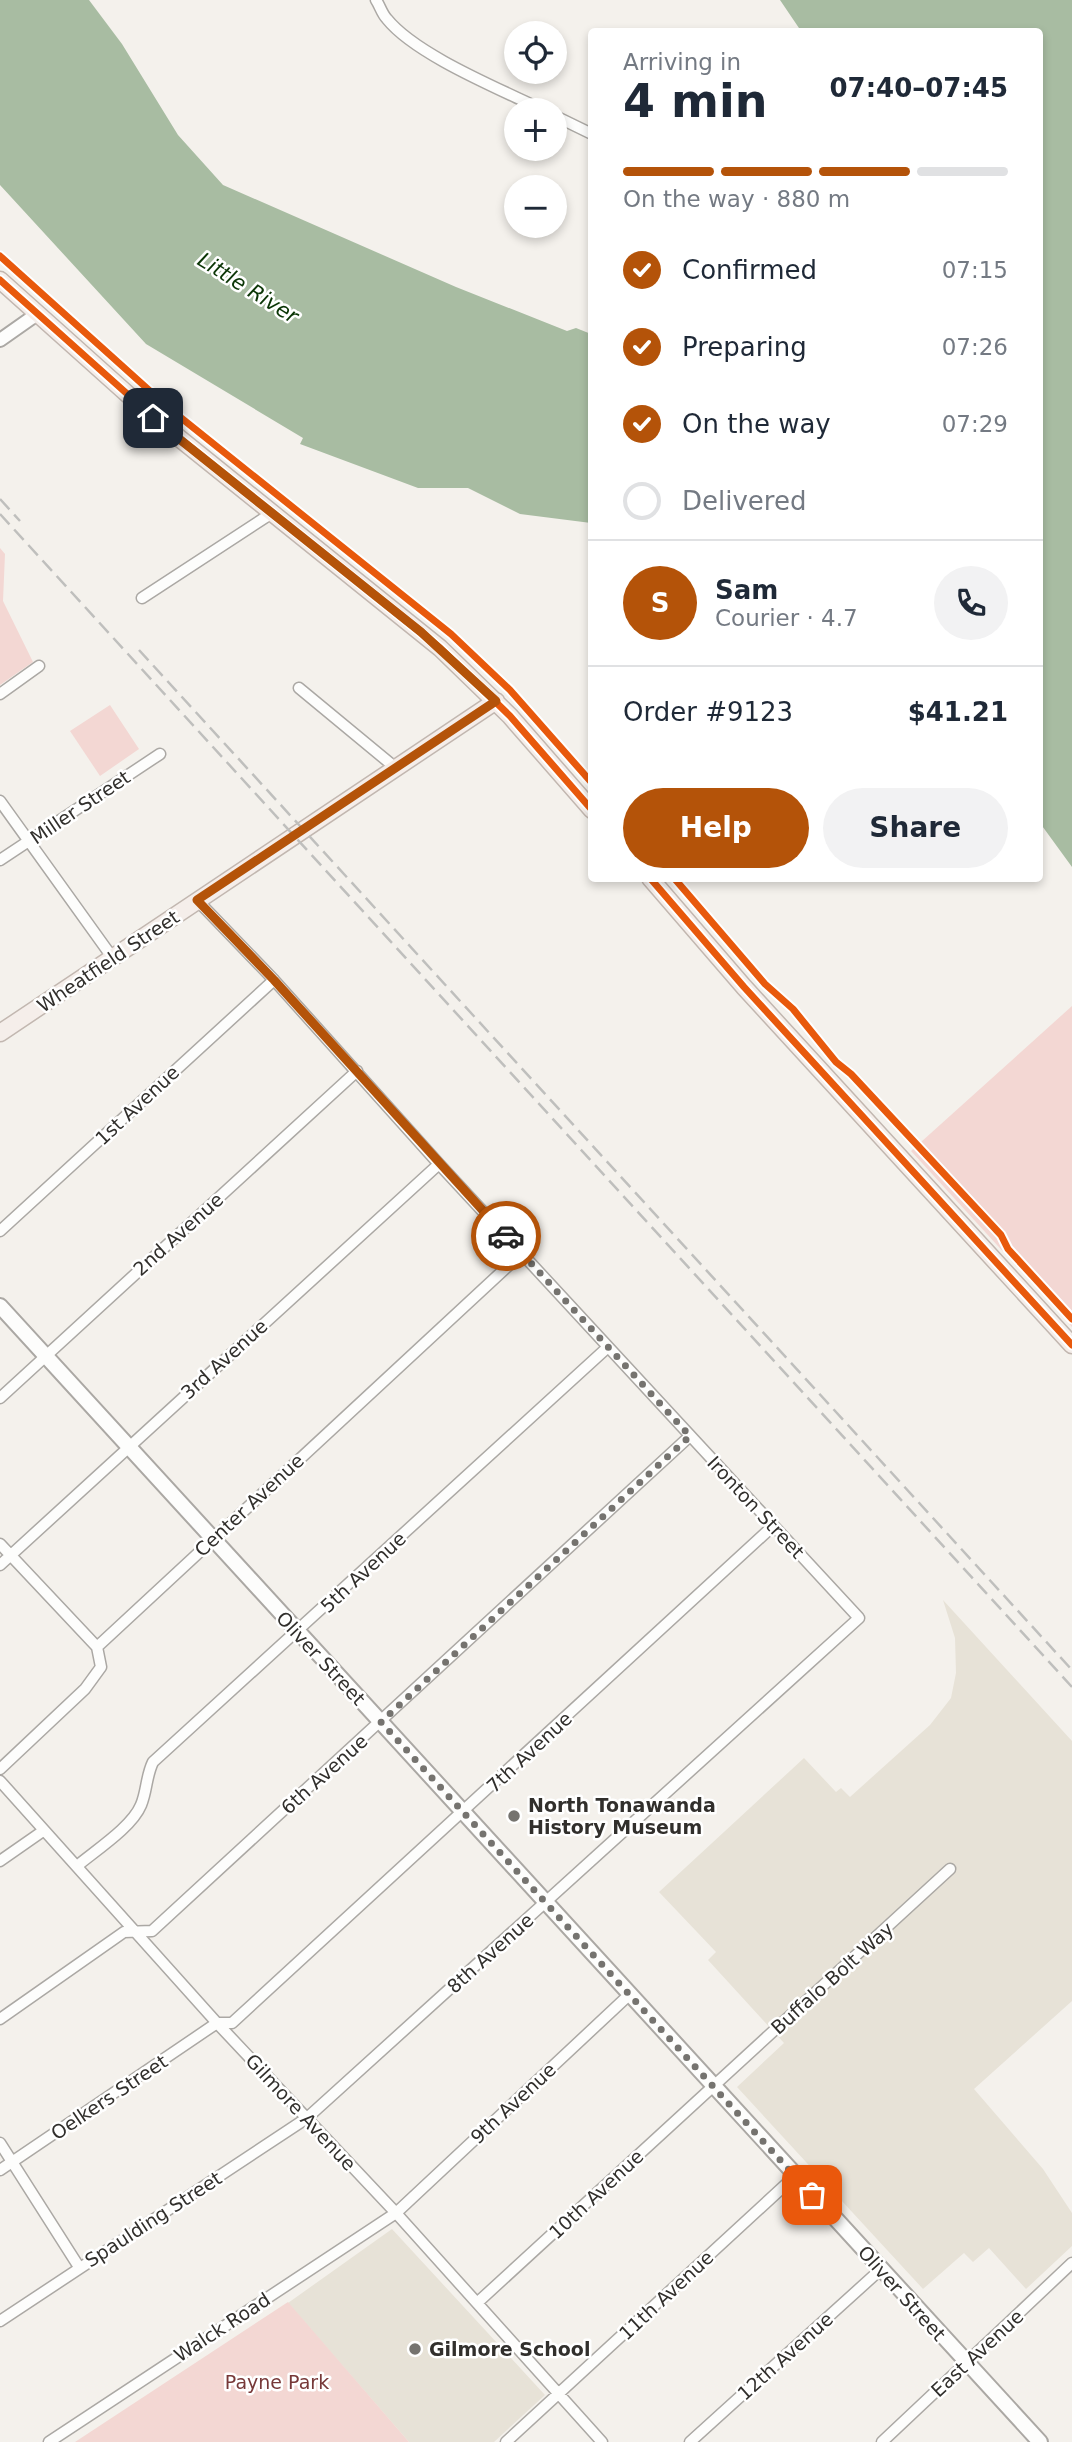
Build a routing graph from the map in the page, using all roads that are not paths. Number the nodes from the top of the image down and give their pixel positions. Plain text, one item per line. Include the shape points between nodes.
1 (376, 0) edge
2 (520, 98) edge
3 (567, 122) edge
4 (588, 132) edge
5 (0, 280) edge
6 (37, 314) junction
7 (0, 340) edge
8 (272, 513) junction
9 (142, 598) dead end
10 (39, 666) dead end
11 (299, 688) dead end
12 (0, 694) edge
13 (496, 701) junction
14 (160, 754) dead end
15 (397, 769) junction
16 (0, 801) edge
17 (588, 805) edge
18 (28, 841) junction
19 (0, 860) edge
20 (653, 882) edge
21 (197, 900) junction
22 (112, 957) junction
23 (274, 980) junction
24 (0, 1033) edge
25 (357, 1071) junction
26 (439, 1164) junction
27 (0, 1231) edge
28 (522, 1253) junction
29 (0, 1306) edge
30 (1072, 1345) edge
31 (608, 1346) junction
32 (45, 1356) junction
33 (0, 1398) edge
34 (690, 1436) junction
35 (128, 1446) junction
36 (774, 1526) junction
37 (213, 1539) junction
38 (0, 1544) edge
39 (10, 1556) junction
40 (0, 1566) edge
41 (859, 1618) joint
42 (297, 1632) junction
43 (97, 1647) junction
44 (381, 1722) junction
45 (0, 1769) edge
46 (0, 1781) edge
47 (463, 1813) junction
48 (43, 1831) junction
49 (0, 1861) edge
50 (77, 1866) junction
51 (950, 1869) dead end
52 (546, 1902) junction
53 (138, 1932) junction
54 (630, 1994) junction
55 (0, 2018) edge
56 (217, 2023) junction
57 (714, 2086) junction
58 (307, 2118) junction
59 (0, 2143) edge
60 (12, 2162) junction
61 (0, 2170) edge
62 (795, 2176) junction
63 (396, 2213) junction
64 (1072, 2263) edge
65 (79, 2267) junction
66 (880, 2270) junction
67 (477, 2303) junction
68 (0, 2321) edge
69 (966, 2363) junction
70 (559, 2394) junction
71 (49, 2442) edge
72 (506, 2442) edge
73 (602, 2442) edge
74 (690, 2442) edge
75 (881, 2442) edge
76 (1040, 2442) edge

1 - 2 street via 386,19 407,38
3 - 4 street
5 - 6 main road
6 - 7 street
6 - 8 main road via 153,418
8 - 9 street
8 - 13 main road via 421,632
10 - 12 street
11 - 15 street
13 - 15 main road, Wheatfield Street
13 - 17 main road
14 - 18 street, Miller Street
15 - 21 main road, Wheatfield Street
16 - 18 street
18 - 19 street, Miller Street
18 - 22 street
20 - 30 main road
21 - 22 main road, Wheatfield Street
21 - 23 street, Ironton Street
22 - 24 main road, Wheatfield Street
23 - 25 street, Ironton Street
23 - 27 street, 1st Avenue
25 - 26 street, Ironton Street
25 - 32 street, 2nd Avenue
26 - 28 street, Ironton Street
26 - 35 street, 3rd Avenue
28 - 31 street, Ironton Street
28 - 37 street, Center Avenue
29 - 32 main road, Oliver Street
31 - 34 street, Ironton Street
31 - 42 street, 5th Avenue
32 - 33 street, 2nd Avenue
32 - 35 main road, Oliver Street
34 - 36 street, Ironton Street
34 - 44 street, 6th Avenue
35 - 37 main road, Oliver Street
35 - 39 street, 3rd Avenue
36 - 41 street, Ironton Street
36 - 47 street, 7th Avenue
37 - 42 main road, Oliver Street
37 - 43 street, Center Avenue
38 - 39 street
39 - 40 street, 3rd Avenue
39 - 43 street
41 - 52 street, 8th Avenue
42 - 44 main road, Oliver Street
42 - 50 street, 5th Avenue via 153,1762 135,1816
43 - 45 street via 101,1667 85,1689
44 - 47 main road, Oliver Street
44 - 53 street, 6th Avenue via 152,1931
46 - 48 street, Gilmore Avenue
47 - 52 main road, Oliver Street
47 - 56 street, 7th Avenue via 232,2023
48 - 49 street
48 - 50 street, Gilmore Avenue
50 - 53 street, Gilmore Avenue
51 - 57 street, Buffalo Bolt Way
52 - 54 main road, Oliver Street
52 - 58 street, 8th Avenue
53 - 55 street, 6th Avenue via 124,1932
53 - 56 street, Gilmore Avenue
54 - 57 main road, Oliver Street
54 - 63 street, 9th Avenue
56 - 58 street, Gilmore Avenue
56 - 60 street, Oelkers Street
57 - 62 main road, Oliver Street
57 - 67 street, 10th Avenue
58 - 63 street, Gilmore Avenue
58 - 65 street, Spaulding Street
59 - 60 street
60 - 61 street, Oelkers Street
60 - 65 street
62 - 66 main road, Oliver Street
62 - 70 street, 11th Avenue
63 - 67 street, Gilmore Avenue
63 - 71 street, Walck Road
64 - 69 street, East Avenue
65 - 68 street, Spaulding Street
66 - 69 main road, Oliver Street
66 - 74 street, 12th Avenue
67 - 70 street, Gilmore Avenue
69 - 75 street, East Avenue
69 - 76 main road, Oliver Street
70 - 72 street, 11th Avenue
70 - 73 street, Gilmore Avenue

